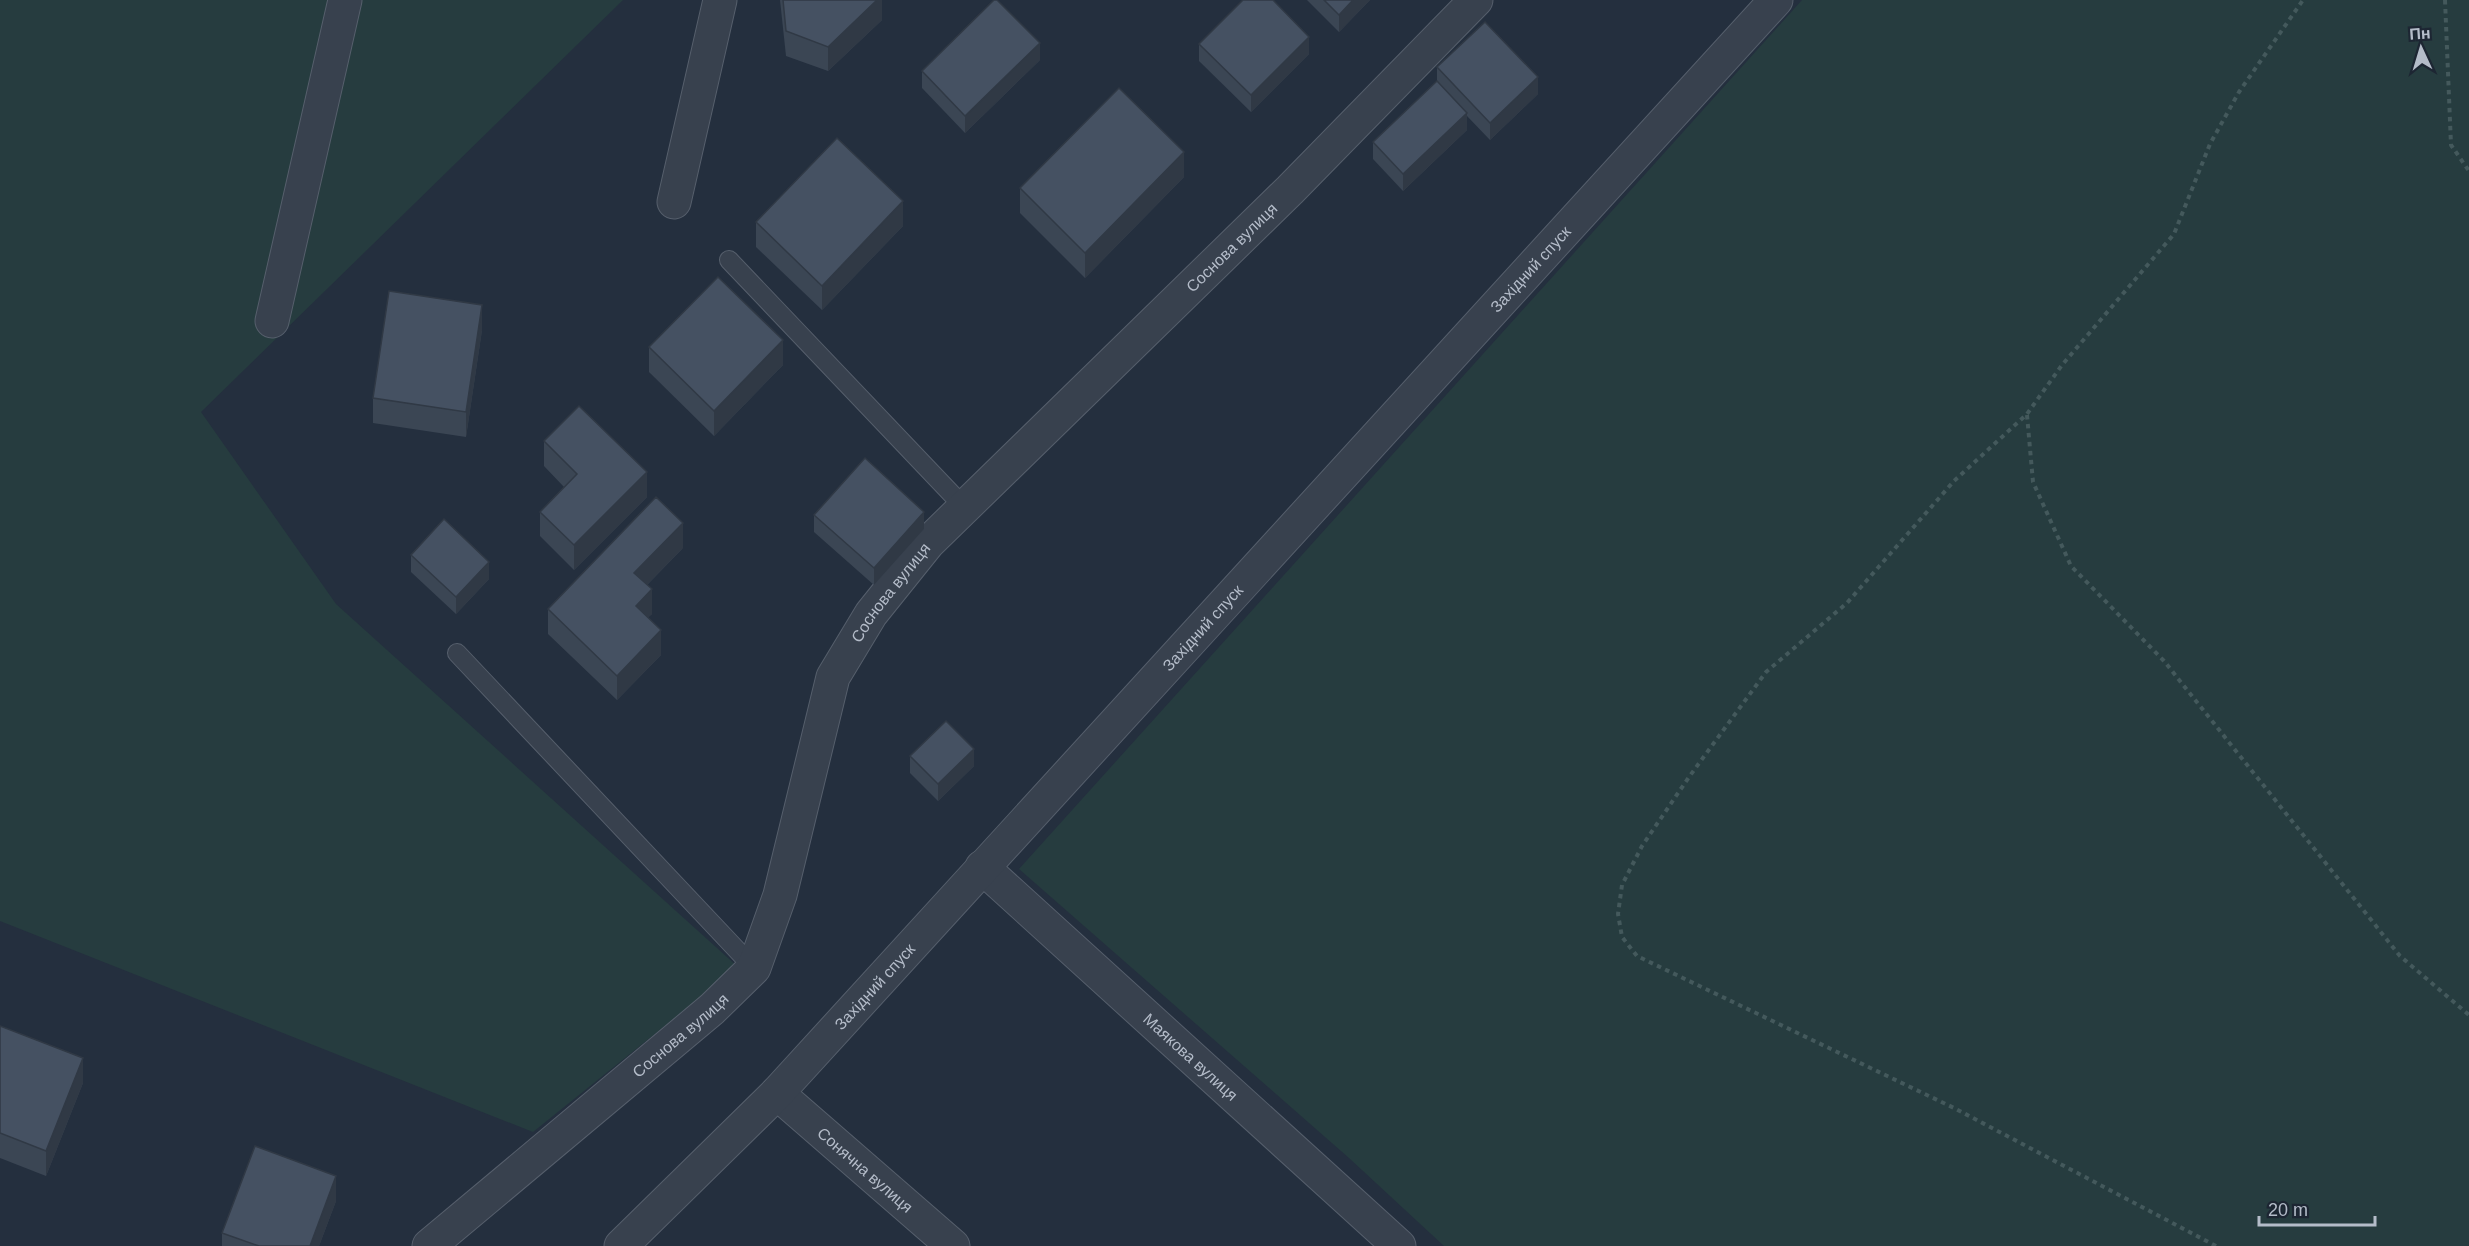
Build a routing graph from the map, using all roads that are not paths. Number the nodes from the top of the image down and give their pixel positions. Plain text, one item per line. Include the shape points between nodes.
1 (345, 0) edge
2 (720, 0) edge
3 (1476, 0) edge
4 (1776, 0) edge
5 (674, 202) dead end
6 (729, 260) dead end
7 (272, 321) dead end
8 (965, 508) junction
9 (457, 653) dead end
10 (982, 867) junction
11 (754, 968) junction
12 (777, 1093) junction
13 (429, 1246) edge
14 (621, 1246) edge
15 (953, 1246) edge
16 (1399, 1246) edge

1 - 7 street
2 - 5 street
3 - 8 street, Соснова вулиця via 1290,190
4 - 10 street, Західний спуск
6 - 8 lane
8 - 11 street, Соснова вулиця via 928,543 870,614 833,678 780,895
9 - 11 lane
10 - 12 street, Західний спуск
10 - 16 street, Маякова вулиця
11 - 13 street, Соснова вулиця via 712,1009
12 - 14 street, Західний спуск
12 - 15 street, Сонячна вулиця

